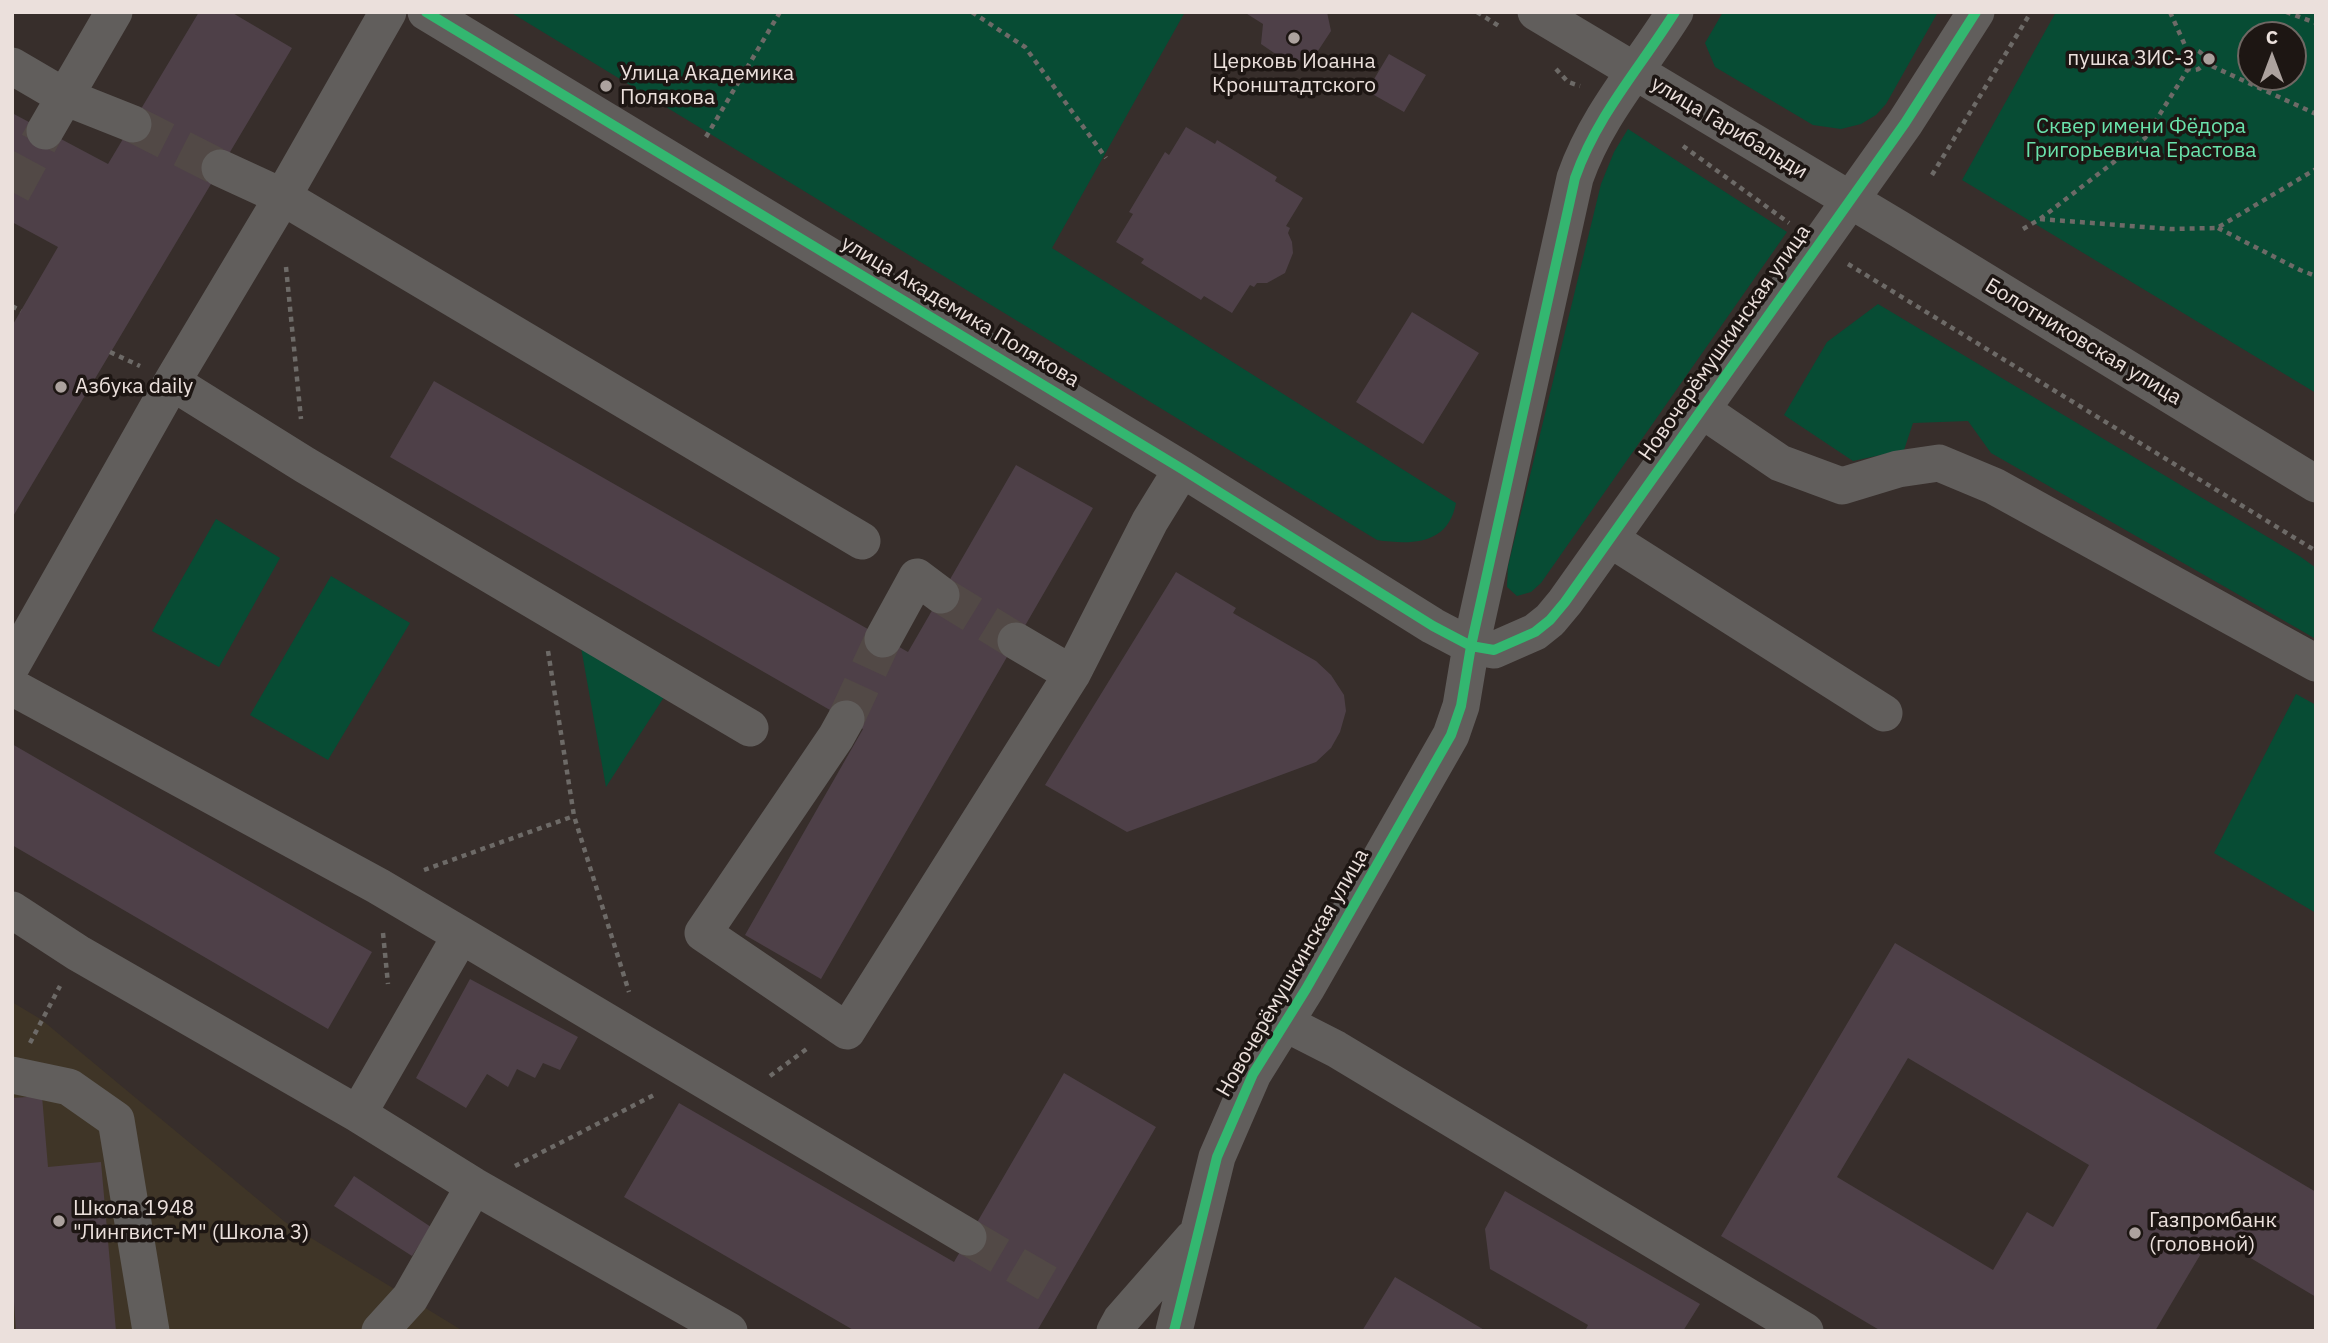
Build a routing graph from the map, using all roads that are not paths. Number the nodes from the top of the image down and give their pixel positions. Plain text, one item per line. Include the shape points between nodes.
1 (114, 12) edge
2 (388, 12) edge
3 (426, 12) edge
4 (1675, 12) edge
5 (1976, 12) edge
6 (1522, 22) edge
7 (12, 66) edge
8 (1625, 84) junction
9 (65, 97) junction
10 (134, 124) tunnel mouth
11 (44, 131) tunnel mouth
12 (220, 168) tunnel mouth
13 (283, 197) junction
14 (1850, 200) junction
15 (172, 382) junction
16 (1702, 410) junction
17 (1182, 469) junction
18 (2316, 484) edge
19 (1610, 539) junction
20 (862, 541) dead end
21 (941, 595) tunnel mouth
22 (883, 639) tunnel mouth
23 (1016, 641) tunnel mouth
24 (1471, 646) junction
25 (2316, 663) edge
26 (12, 665) edge
27 (1072, 674) junction
28 (12, 687) edge
29 (1884, 713) dead end
30 (846, 719) tunnel mouth
31 (750, 728) dead end
32 (12, 910) edge
33 (461, 935) junction
34 (1285, 1023) junction
35 (13, 1075) edge
36 (358, 1114) junction
37 (474, 1186) junction
38 (1198, 1232) junction
39 (968, 1237) tunnel mouth
40 (1788, 1326) edge
41 (151, 1331) edge
42 (380, 1331) edge
43 (729, 1331) edge
44 (1115, 1331) edge
45 (1174, 1331) edge

1 - 9 street
2 - 13 street
3 - 17 street, улица Академика Полякова
4 - 8 street, Новочерёмушкинская улица
5 - 14 street, Новочерёмушкинская улица
6 - 8 street, улица Гарибальди
7 - 9 street
8 - 14 street, улица Гарибальди
8 - 24 street, Новочерёмушкинская улица via 1585,150 1575,178
9 - 10 street
9 - 11 street
12 - 13 street
13 - 15 street
13 - 20 street
14 - 16 street, Новочерёмушкинская улица
14 - 18 street, Болотниковская улица
15 - 26 street
15 - 31 street
16 - 19 street, Новочерёмушкинская улица
16 - 25 street via 1780,463 1842,486 1898,469 1939,463 1994,485
17 - 24 street, улица Академика Полякова
17 - 27 street via 1150,521
19 - 24 street, Новочерёмушкинская улица via 1550,620 1535,632 1494,650
19 - 29 street
21 - 22 street via 917,578
23 - 27 street
24 - 34 street, Новочерёмушкинская улица via 1451,735
27 - 30 street via 847,1031 703,933
28 - 33 street
32 - 36 street via 78,953
33 - 36 street
33 - 39 street
34 - 38 street, Новочерёмушкинская улица via 1232,1119
34 - 40 street via 1348,1056
35 - 41 street via 69,1087 116,1120
36 - 37 street
37 - 42 street via 410,1298
37 - 43 street
38 - 44 street
38 - 45 street, Новочерёмушкинская улица

